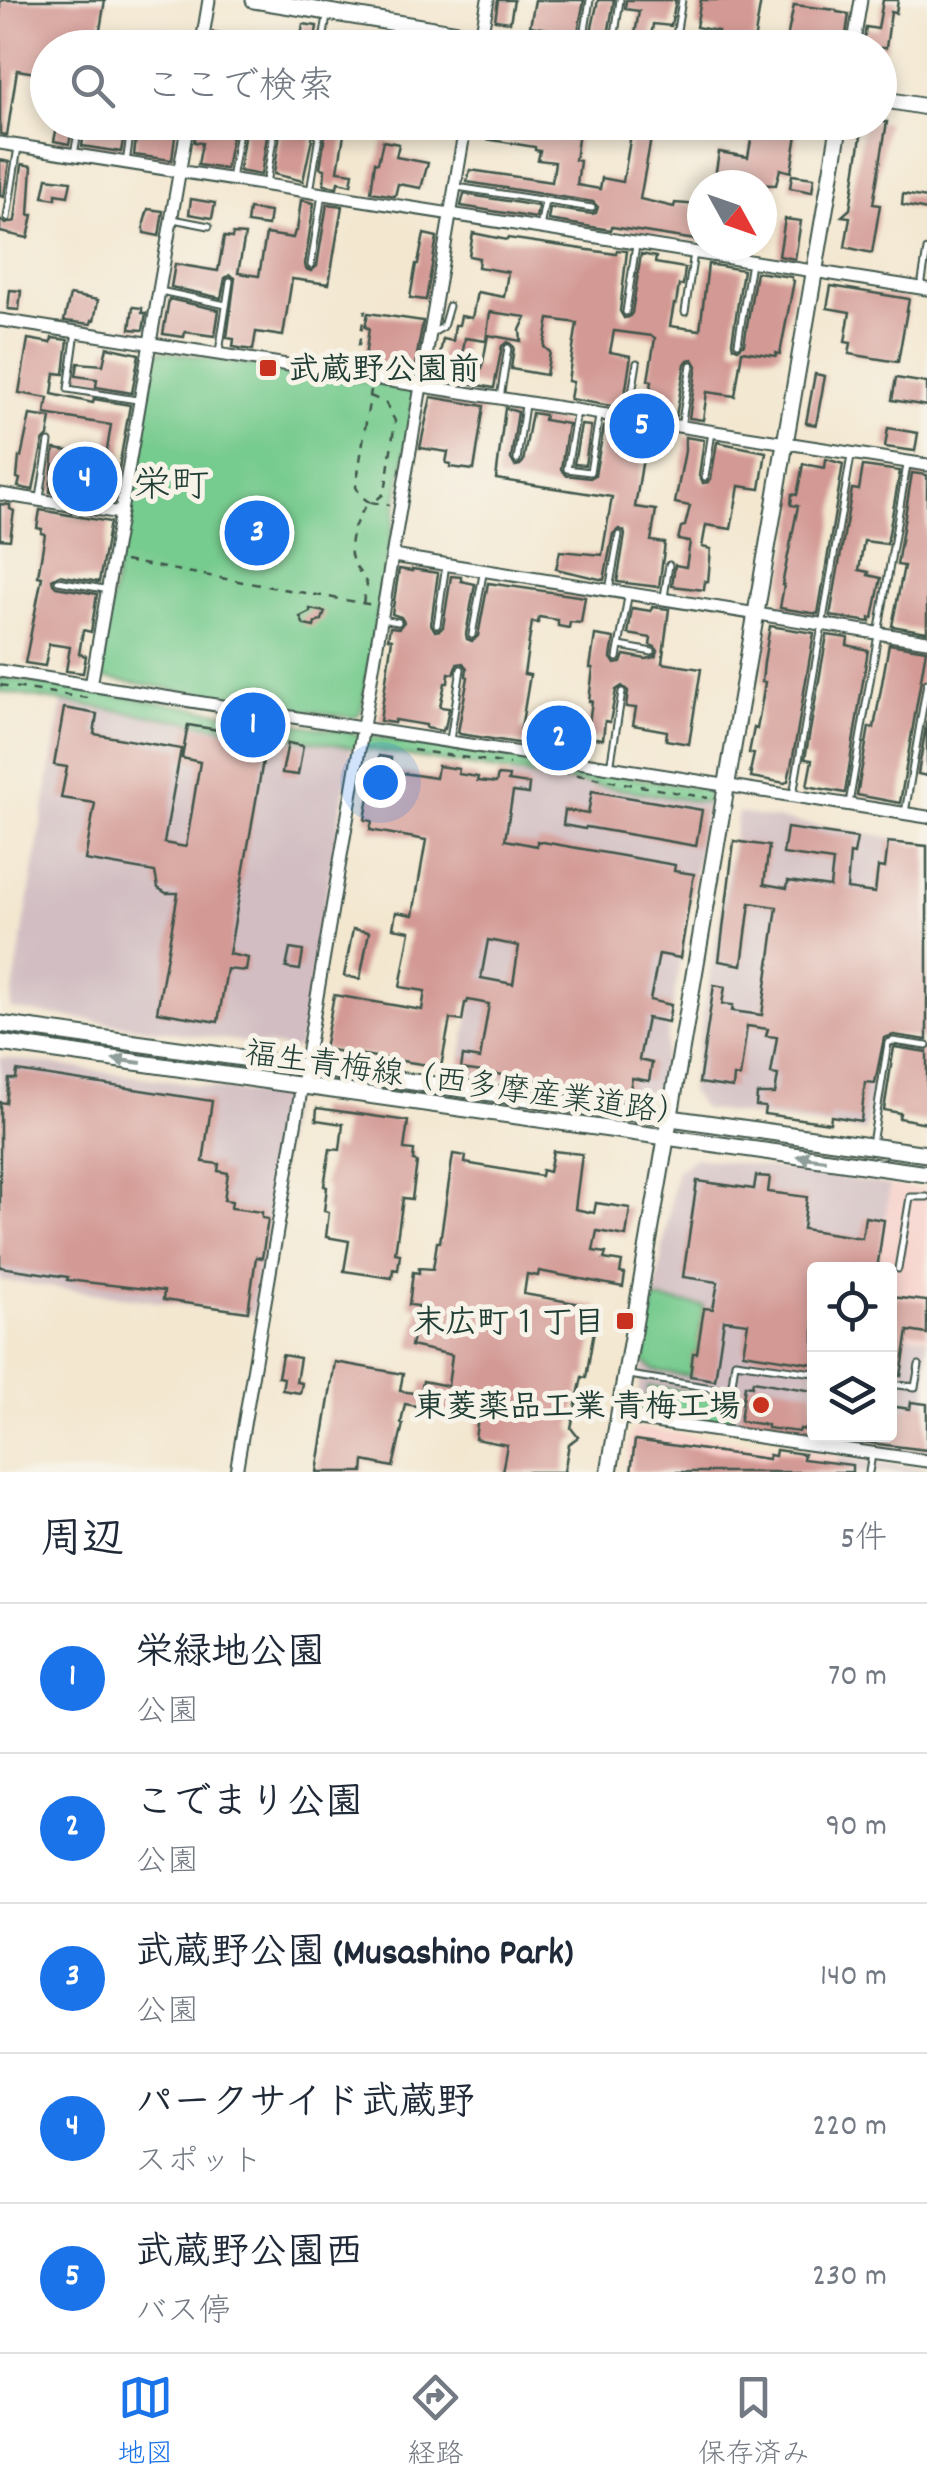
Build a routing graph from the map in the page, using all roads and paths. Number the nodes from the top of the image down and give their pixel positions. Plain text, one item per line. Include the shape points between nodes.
1 (209, 0) edge
2 (254, 0) edge
3 (488, 0) edge
4 (590, 0) edge
5 (620, 0) edge
6 (682, 0) edge
7 (862, 0) edge
8 (328, 12) junction
9 (203, 30) edge
10 (325, 30) edge
11 (420, 30) edge
12 (483, 30) edge
13 (585, 30) edge
14 (616, 30) edge
15 (677, 30) edge
16 (856, 30) edge
17 (897, 102) edge
18 (927, 107) edge
19 (77, 140) edge
20 (129, 140) edge
21 (185, 140) edge
22 (238, 140) edge
23 (273, 140) edge
24 (319, 140) edge
25 (463, 140) edge
26 (837, 140) edge
27 (0, 143) edge
28 (18, 146) junction
29 (74, 154) junction
30 (126, 163) junction
31 (179, 171) junction
32 (231, 180) junction
33 (266, 185) junction
34 (456, 187) junction
35 (316, 193) junction
36 (545, 201) junction
37 (0, 206) edge
38 (9, 207) junction
39 (592, 208) dead end
40 (451, 215) junction
41 (7, 218) dead end
42 (171, 219) junction
43 (210, 226) dead end
44 (540, 229) junction
45 (636, 244) junction
46 (927, 250) edge
47 (687, 252) edge
48 (693, 260) edge
49 (738, 260) edge
50 (751, 262) junction
51 (310, 264) dead end
52 (815, 272) junction
53 (230, 281) dead end
54 (924, 289) edge
55 (159, 291) junction
56 (226, 305) junction
57 (449, 306) dead end
58 (366, 310) dead end
59 (626, 312) dead end
60 (685, 312) dead end
61 (0, 320) edge
62 (76, 332) junction
63 (430, 334) junction
64 (150, 344) junction
65 (738, 344) dead end
66 (508, 348) dead end
67 (218, 354) junction
68 (637, 362) dead end
69 (691, 366) dead end
70 (354, 376) junction
71 (373, 378) junction
72 (421, 386) junction
73 (370, 396) junction
74 (500, 398) junction
75 (140, 401) junction
76 (526, 402) junction
77 (577, 410) junction
78 (599, 414) junction
79 (628, 418) junction
80 (681, 427) junction
81 (712, 432) junction
82 (48, 442) dead end
83 (785, 443) junction
84 (851, 454) junction
85 (517, 460) dead end
86 (908, 462) junction
87 (927, 466) edge
88 (705, 477) dead end
89 (0, 494) edge
90 (40, 500) junction
91 (368, 502) junction
92 (396, 506) dead end
93 (121, 513) junction
94 (619, 535) dead end
95 (393, 556) junction
96 (113, 559) junction
97 (446, 564) junction
98 (669, 565) dead end
99 (483, 570) junction
100 (58, 581) dead end
101 (108, 589) junction
102 (610, 590) junction
103 (628, 594) junction
104 (663, 599) junction
105 (363, 603) junction
106 (383, 612) junction
107 (756, 614) junction
108 (398, 622) dead end
109 (822, 624) junction
110 (437, 625) dead end
111 (879, 634) junction
112 (472, 635) dead end
113 (927, 641) edge
114 (619, 646) junction
115 (652, 652) dead end
116 (617, 658) dead end
117 (462, 669) dead end
118 (0, 672) edge
119 (927, 683) edge
120 (91, 686) junction
121 (622, 692) dead end
122 (362, 730) junction
123 (449, 743) junction
124 (610, 768) junction
125 (726, 784) junction
126 (793, 796) junction
127 (850, 804) junction
128 (905, 813) junction
129 (927, 817) edge
130 (0, 1024) edge
131 (0, 1043) edge
132 (927, 1046) edge
133 (304, 1067) junction
134 (301, 1086) junction
135 (487, 1092) junction
136 (484, 1112) junction
137 (670, 1120) junction
138 (666, 1138) junction
139 (870, 1147) junction
140 (924, 1154) edge
141 (865, 1165) junction
142 (923, 1173) edge
143 (927, 1197) edge
144 (898, 1269) dead end
145 (919, 1365) dead end
146 (807, 1372) edge
147 (626, 1374) junction
148 (897, 1385) edge
149 (618, 1417) junction
150 (872, 1453) junction
151 (927, 1461) edge
152 (236, 1472) edge
153 (609, 1472) edge
154 (869, 1472) edge

1 - 9 street
2 - 8 main road
3 - 12 street
4 - 13 lane
5 - 14 lane
6 - 15 lane
7 - 16 street
8 - 10 lane
8 - 11 main road
17 - 18 main road
19 - 29 lane
20 - 30 lane
21 - 31 street
22 - 32 lane
23 - 33 lane
24 - 35 lane
25 - 34 street
26 - 52 main road
27 - 28 street
28 - 29 street
28 - 38 lane
29 - 30 street
30 - 31 street
31 - 32 street
31 - 42 street
32 - 33 street
33 - 35 street
34 - 36 lane
34 - 40 street
35 - 40 street
35 - 51 lane
36 - 39 lane
36 - 44 lane
37 - 38 lane
38 - 41 lane
40 - 44 street
40 - 63 street
42 - 43 lane
42 - 55 street
44 - 45 street
45 - 47 street
45 - 59 lane
46 - 54 lane
48 - 60 lane
49 - 50 street
50 - 52 street
50 - 65 lane
52 - 54 street
52 - 83 main road
53 - 56 lane
55 - 56 lane
55 - 64 street
56 - 67 lane
57 - 63 lane via 444,327
58 - 70 path
61 - 62 street
62 - 64 street
62 - 75 lane via 68,389
63 - 72 street
64 - 67 street
64 - 75 street
66 - 74 lane
67 - 70 street
68 - 79 lane
69 - 80 lane
70 - 71 street
71 - 72 street
71 - 73 path
72 - 74 street
72 - 95 street
73 - 91 path via 356,487
73 - 91 path via 386,403 394,420 385,493
74 - 76 street
75 - 93 street
76 - 77 street
76 - 85 lane
77 - 78 street
77 - 78 lane via 567,469 590,472
78 - 79 street
79 - 80 street
80 - 81 street
81 - 83 street
81 - 88 lane
82 - 90 lane
83 - 84 street
83 - 107 main road
84 - 86 street
84 - 109 lane
86 - 87 street
86 - 111 lane
89 - 90 street
90 - 93 street
91 - 92 path
91 - 105 path via 350,546 367,585
93 - 96 street
94 - 102 lane
95 - 97 street
95 - 106 street
96 - 101 street
96 - 105 path
97 - 99 street
97 - 110 lane
98 - 104 lane
99 - 102 street
99 - 112 lane
100 - 101 lane
101 - 120 street
102 - 103 street
103 - 104 street
103 - 114 lane
104 - 107 street
105 - 106 path
106 - 108 lane
106 - 122 street
107 - 109 street
107 - 125 main road
109 - 111 street
109 - 126 lane
111 - 113 street
111 - 127 lane
114 - 115 lane
114 - 116 lane
117 - 123 lane
118 - 120 street
119 - 128 lane
120 - 122 street
121 - 124 lane
122 - 123 street
122 - 133 street
123 - 124 street
124 - 125 street
125 - 126 street
125 - 137 main road
126 - 127 street
127 - 128 street
128 - 129 street
130 - 133 main road, 福生青梅線（西多摩産業道路）
134 -> 131 main road, 福生青梅線（西多摩産業道路）
132 - 139 lane via 888,1043
133 - 134 street
133 - 135 main road, 福生青梅線（西多摩産業道路）
134 - 136 main road, 福生青梅線（西多摩産業道路）
134 - 152 street
135 - 136 main road
135 - 137 main road, 福生青梅線（西多摩産業道路）
136 - 138 main road, 福生青梅線（西多摩産業道路）
137 - 138 main road
137 - 139 main road, 福生青梅線（西多摩産業道路）
141 -> 138 main road, 福生青梅線（西多摩産業道路）
138 - 147 main road
139 - 140 main road, 福生青梅線（西多摩産業道路）
139 - 141 main road
140 - 142 main road
141 - 142 main road, 福生青梅線（西多摩産業道路）
143 - 144 lane via 910,1197
145 - 148 lane via 915,1388
146 - 147 lane via 735,1362 731,1391
147 - 149 main road
149 - 150 street
149 - 153 main road
150 - 151 street
150 - 154 lane

